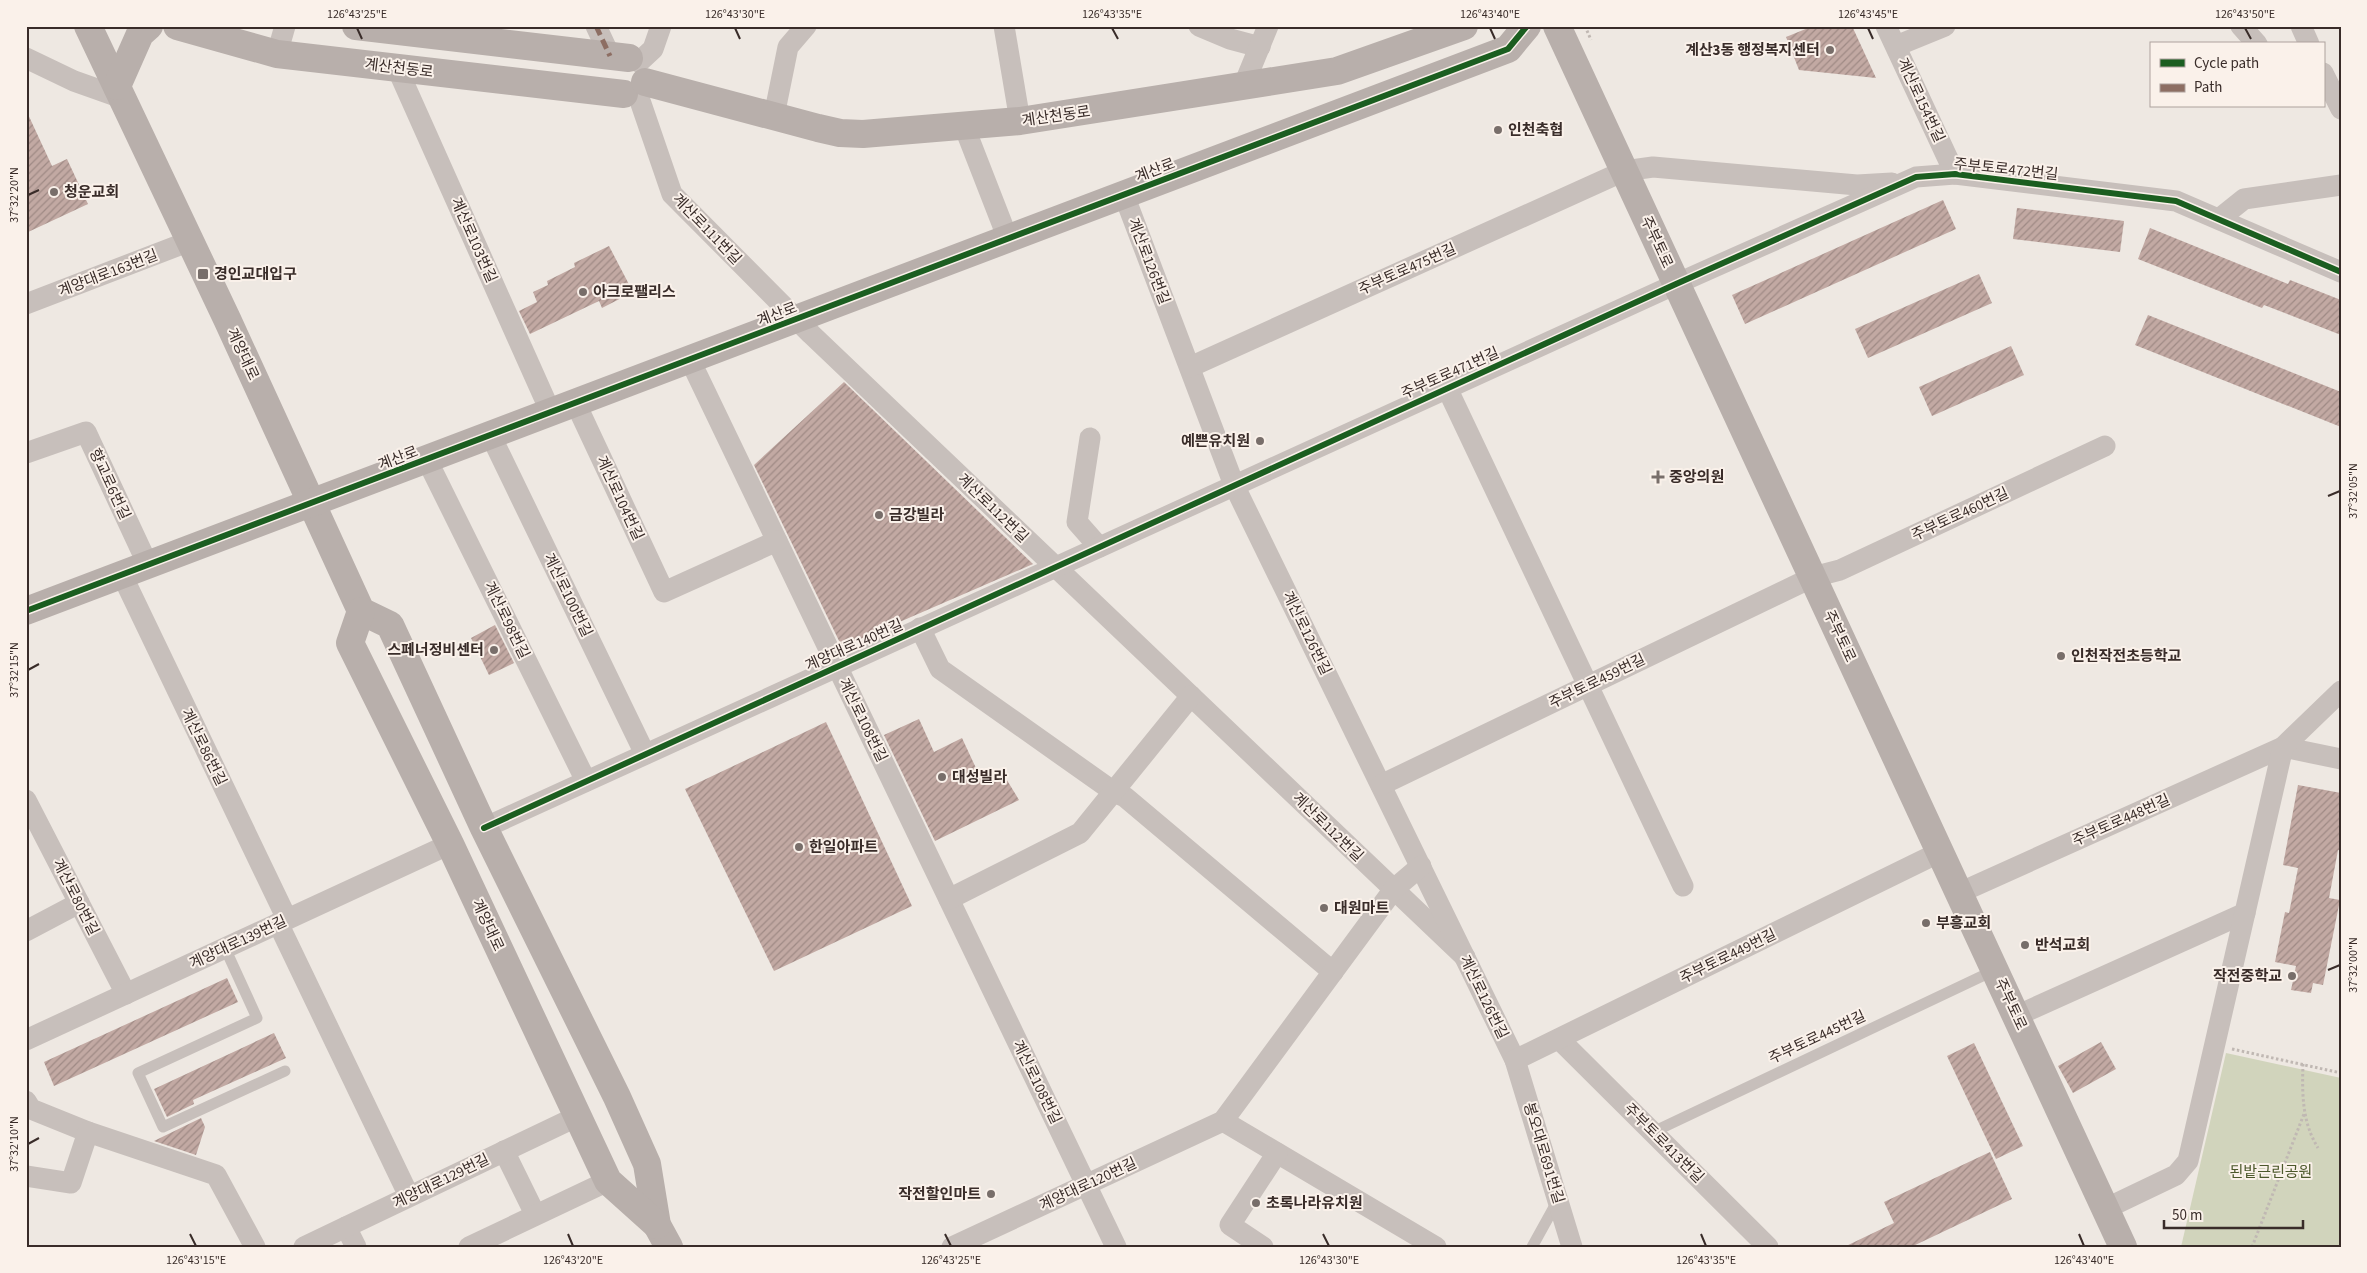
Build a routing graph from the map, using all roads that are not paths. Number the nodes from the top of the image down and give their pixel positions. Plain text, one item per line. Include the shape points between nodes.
1 (88, 26) edge
2 (149, 26) edge
3 (178, 26) edge
4 (285, 26) edge
5 (356, 26) edge
6 (596, 26) edge
7 (661, 26) edge
8 (806, 26) edge
9 (1004, 26) edge
10 (1199, 26) edge
11 (1268, 26) edge
12 (1464, 26) edge
13 (1527, 26) edge
14 (1557, 26) edge
15 (1886, 26) edge
16 (1945, 26) edge
17 (2241, 26) edge
18 (2301, 26) edge
19 (2255, 42) edge
20 (2308, 42) edge
21 (1896, 46) junction
22 (1260, 47) junction
23 (277, 54) junction
24 (26, 58) edge
25 (397, 68) junction
26 (631, 74) junction
27 (2324, 75) edge
28 (1243, 87) junction
29 (119, 92) junction
30 (2333, 102) edge
31 (774, 116) junction
32 (1020, 121) junction
33 (964, 126) junction
34 (1624, 171) junction
35 (1955, 174) junction
36 (1905, 182) junction
37 (2341, 185) edge
38 (1124, 195) junction
39 (2219, 219) junction
40 (1008, 239) junction
41 (190, 241) junction
42 (2341, 272) edge
43 (1676, 284) junction
44 (26, 304) edge
45 (796, 320) junction
46 (690, 360) junction
47 (1190, 367) junction
48 (1447, 388) junction
49 (563, 408) junction
50 (491, 436) junction
51 (1090, 438) dead end
52 (2105, 446) dead end
53 (26, 453) edge
54 (427, 460) junction
55 (1234, 485) junction
56 (312, 503) junction
57 (777, 541) junction
58 (1098, 547) junction
59 (148, 565) junction
60 (1055, 567) junction
61 (122, 575) junction
62 (1813, 577) junction
63 (26, 611) edge
64 (361, 611) junction
65 (920, 628) junction
66 (837, 666) junction
67 (1586, 686) junction
68 (2341, 690) edge
69 (1191, 696) junction
70 (2283, 747) junction
71 (645, 754) junction
72 (2341, 759) edge
73 (586, 781) junction
74 (1381, 785) junction
75 (1114, 792) junction
76 (26, 800) edge
77 (484, 828) junction
78 (450, 844) junction
79 (1940, 852) junction
80 (1421, 866) junction
81 (1683, 886) dead end
82 (1394, 890) junction
83 (1959, 893) junction
84 (949, 899) junction
85 (79, 903) junction
86 (2245, 913) junction
87 (282, 921) junction
88 (26, 931) edge
89 (224, 948) junction
90 (1465, 957) junction
91 (1995, 970) junction
92 (1333, 972) junction
93 (126, 994) junction
94 (2016, 1016) junction
95 (1559, 1039) junction
96 (26, 1040) edge
97 (1515, 1060) junction
98 (285, 1070) dead end
99 (26, 1100) edge
100 (578, 1116) junction
101 (1223, 1121) junction
102 (88, 1132) junction
103 (1653, 1132) junction
104 (504, 1151) junction
105 (1277, 1153) junction
106 (26, 1176) edge
107 (608, 1181) junction
108 (1086, 1185) junction
109 (409, 1196) junction
110 (1558, 1200) junction
111 (2106, 1209) junction
112 (535, 1214) junction
113 (346, 1227) junction
114 (663, 1236) edge
115 (255, 1247) edge
116 (304, 1247) edge
117 (356, 1247) edge
118 (469, 1247) edge
119 (952, 1247) edge
120 (1116, 1247) edge
121 (1263, 1247) edge
122 (1436, 1247) edge
123 (1532, 1247) edge
124 (1572, 1247) edge
125 (1768, 1247) edge
126 (2123, 1247) edge

1 - 29 main road, 계양대로
2 - 29 main road via 140,34
3 - 23 main road, 계산천동로
4 - 23 street
5 - 26 main road, 계산천동로
6 - 26 street, 계산로111번길
7 - 26 street via 653,48
8 - 31 street via 788,47
9 - 32 street
10 - 22 street
11 - 22 street
12 - 28 main road, 계산천동로 via 1337,71
13 - 38 main road, 계산로 via 1508,49
14 - 34 main road, 주부토로
15 - 21 street, 계산로154번길
16 - 21 street
17 - 19 street
18 - 20 street
21 - 35 street, 계산로154번길
22 - 28 street
23 - 25 main road, 계산천동로
24 - 29 street via 74,81
25 - 26 main road, 계산천동로
25 - 49 street, 계산로103번길
26 - 31 main road, 계산천동로
26 - 45 street, 계산로111번길 via 672,194
27 - 30 street
28 - 32 main road, 계산천동로
29 - 41 main road, 계양대로
31 - 33 main road, 계산천동로 via 840,133
32 - 33 main road, 계산천동로
33 - 40 street
34 - 36 street, 주부토로475번길 via 1653,167 1857,184
34 - 43 main road, 주부토로
34 - 47 street, 주부토로475번길
35 - 36 street, 주부토로472번길 via 1916,177
35 - 39 street, 주부토로472번길 via 2176,201
36 - 43 street, 주부토로472번길
37 - 39 street via 2244,198
38 - 40 main road, 계산로
38 - 47 street, 계산로126번길
39 - 42 street, 주부토로472번길
40 - 45 main road, 계산로
41 - 44 street, 계양대로163번길
41 - 56 main road, 계양대로
43 - 48 street, 주부토로471번길
43 - 62 main road, 주부토로
45 - 46 main road, 계산로
45 - 60 street, 계산로112번길
46 - 49 main road, 계산로
46 - 57 street, 계산로108번길
47 - 55 street, 계산로126번길
48 - 55 street, 주부토로471번길
48 - 67 street
49 - 50 main road, 계산로
49 - 57 street, 계산로104번길 via 664,592
50 - 54 main road, 계산로
50 - 71 street, 계산로100번길
51 - 58 street via 1077,522
52 - 62 street, 주부토로460번길 via 1840,570
53 - 59 street, 향교로6번길 via 86,432
54 - 56 main road, 계산로
54 - 73 street, 계산로98번길
55 - 58 street, 계양대로140번길
55 - 74 street, 계산로126번길
56 - 59 main road, 계산로
56 - 64 main road, 계양대로
57 - 66 street, 계산로108번길
58 - 60 street, 계양대로140번길
59 - 61 main road, 계산로
60 - 65 street, 계양대로140번길
60 - 69 street, 계산로112번길
61 - 63 main road, 계산로
61 - 87 street, 계산로86번길
62 - 67 street, 주부토로459번길
62 - 79 main road, 주부토로
64 - 77 main road, 계양대로 via 390,625
64 - 78 main road, 계양대로 via 350,643
65 - 66 street, 계양대로140번길
65 - 75 street, 계양대로140번길 via 940,669
66 - 71 street, 계양대로140번길
66 - 84 street, 계산로108번길
67 - 74 street, 주부토로459번길
67 - 81 street
68 - 70 street, 주부토로448번길
69 - 75 street
69 - 82 street, 계산로112번길
70 - 72 street
70 - 83 street, 주부토로448번길
70 - 86 street
71 - 73 street, 계양대로140번길
73 - 77 street, 계양대로140번길
74 - 80 street, 계산로126번길
75 - 84 street via 1080,833
75 - 92 street via 1126,797
76 - 85 street, 계산로80번길
77 - 114 main road, 계양대로 via 647,1164
78 - 87 street, 계양대로139번길
78 - 100 main road, 계양대로
79 - 83 main road, 주부토로
79 - 95 street, 주부토로449번길
80 - 82 street, 계양대로120번길
80 - 90 street, 계산로126번길
82 - 90 street, 계산로112번길
82 - 92 street, 계양대로120번길
83 - 91 main road, 주부토로
84 - 108 street, 계산로108번길
85 - 88 street
85 - 93 street, 계산로80번길
86 - 94 street
86 - 111 street via 2188,1161 2176,1175
87 - 89 street, 계양대로139번길
87 - 109 street, 계산로86번길
89 - 93 street, 계양대로139번길
89 - 98 lane via 257,1018 138,1072 163,1127
90 - 97 street, 계산로126번길
91 - 94 main road, 주부토로
91 - 103 lane, 주부토로445번길
92 - 101 street, 계양대로120번길
93 - 96 street, 계양대로139번길
94 - 111 main road, 주부토로
95 - 97 street, 주부토로449번길
95 - 103 street, 주부토로413번길
97 - 110 street, 봉오대로691번길
99 - 102 street via 31,1109
100 - 104 street, 계양대로129번길
100 - 107 main road, 계양대로
101 - 105 street
101 - 108 street, 계양대로120번길
102 - 106 street via 71,1183
102 - 115 street via 216,1175
103 - 125 street, 주부토로413번길
104 - 109 street, 계양대로129번길
104 - 112 street
105 - 121 street via 1230,1225
105 - 122 street
107 - 112 street
107 - 114 main road, 계양대로
108 - 119 street, 계양대로120번길
108 - 120 street, 계산로108번길
109 - 113 street, 계양대로129번길
110 - 123 lane
110 - 124 street, 봉오대로691번길
111 - 126 main road, 주부토로
112 - 118 street
113 - 116 street, 계양대로129번길
113 - 117 street

